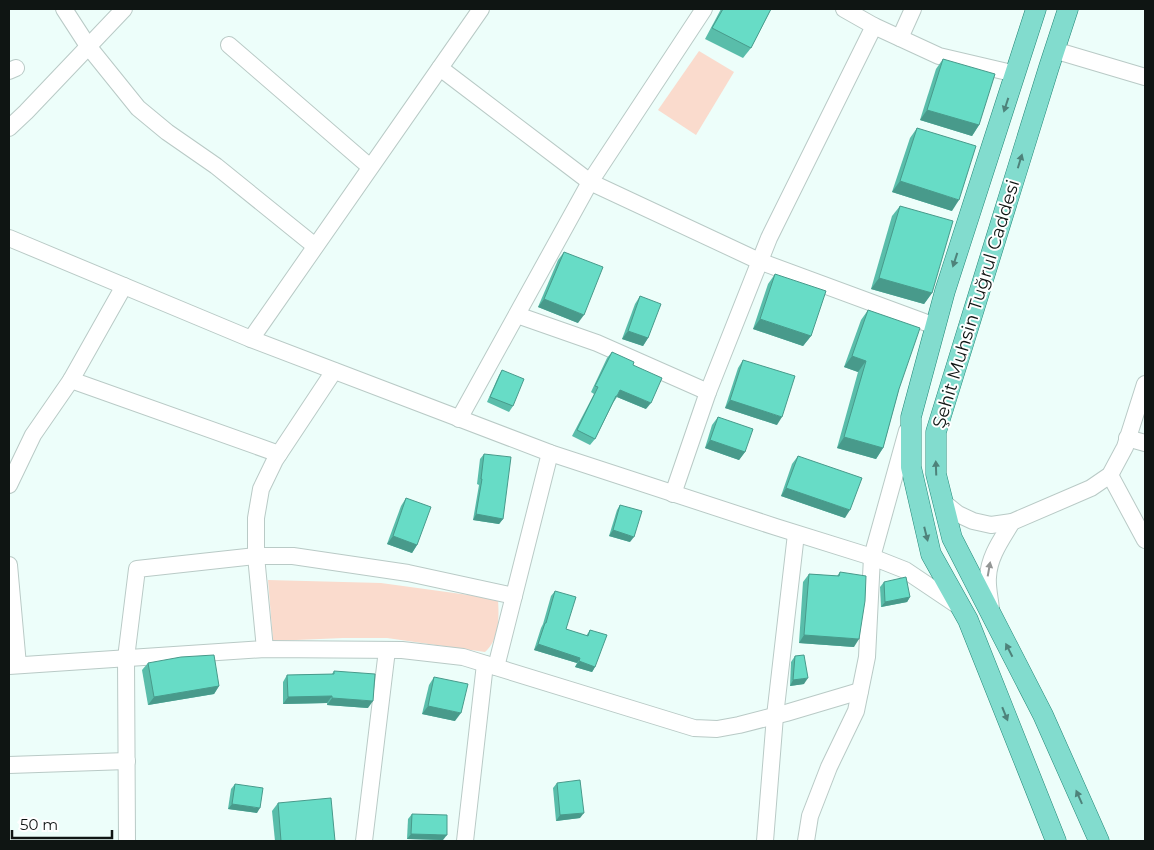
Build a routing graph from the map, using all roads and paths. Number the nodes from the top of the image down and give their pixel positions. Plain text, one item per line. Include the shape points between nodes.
1 (64, 9) edge
2 (124, 9) edge
3 (481, 9) edge
4 (704, 9) edge
5 (844, 9) edge
6 (913, 9) edge
7 (1036, 9) edge
8 (1068, 9) edge
9 (874, 26) junction
10 (900, 38) junction
11 (229, 45) dead end
12 (88, 46) junction
13 (1054, 50) junction
14 (440, 68) junction
15 (1016, 74) junction
16 (1145, 77) edge
17 (9, 128) edge
18 (370, 167) junction
19 (590, 182) junction
20 (9, 238) edge
21 (315, 246) junction
22 (759, 260) junction
23 (124, 286) junction
24 (517, 315) junction
25 (935, 326) junction
26 (251, 339) junction
27 (334, 371) junction
28 (71, 380) junction
29 (1145, 384) edge
30 (708, 392) junction
31 (911, 417) junction
32 (459, 418) junction
33 (1128, 438) junction
34 (1145, 443) edge
35 (550, 453) junction
36 (279, 454) junction
37 (1110, 475) junction
38 (9, 485) edge
39 (673, 494) junction
40 (943, 502) junction
41 (1012, 522) junction
42 (796, 534) junction
43 (1145, 540) edge
44 (256, 556) junction
45 (872, 557) junction
46 (9, 565) edge
47 (514, 596) junction
48 (962, 608) junction
49 (992, 617) junction
50 (265, 649) junction
51 (387, 650) junction
52 (126, 658) junction
53 (490, 665) junction
54 (13, 666) edge
55 (860, 691) junction
56 (775, 716) junction
57 (127, 761) junction
58 (9, 765) edge
59 (1054, 838) edge
60 (127, 841) edge
61 (364, 841) edge
62 (465, 841) edge
63 (765, 841) edge
64 (806, 841) edge
65 (1099, 841) edge

1 - 12 street
2 - 12 street
3 - 14 street
4 - 19 street
5 - 9 street
6 - 10 street
7 - 15 main road, Şehit Muhsin Tuğrul Caddesi
8 - 13 main road, Şehit Muhsin Tuğrul Caddesi
9 - 10 street
9 - 22 street
10 - 15 street via 939,56
11 - 18 street
12 - 17 street
12 - 21 street via 138,108
13 - 16 street
40 -> 13 main road, Şehit Muhsin Tuğrul Caddesi via 936,474 936,432
14 - 18 street
14 - 19 street
15 -> 25 main road, Şehit Muhsin Tuğrul Caddesi
18 - 21 street
19 - 22 street
19 - 24 street
20 - 23 street
21 - 26 street
22 - 25 street
22 - 30 street
23 - 26 street
23 - 28 street
24 - 30 street via 597,342
24 - 32 street
25 - 31 main road, Şehit Muhsin Tuğrul Caddesi
26 - 27 street
27 - 32 street
27 - 36 street
28 - 36 street
28 - 38 street via 33,435
29 - 33 street
30 - 39 street
31 - 45 street
31 -> 48 main road, Şehit Muhsin Tuğrul Caddesi via 911,467 931,554
32 - 35 street
33 - 34 street
33 - 37 street
35 - 39 street
35 - 47 street
36 - 44 street via 261,489 256,518
37 - 41 street via 1091,488
37 - 43 street
39 - 42 street
40 - 41 street via 973,521 991,525
40 - 49 main road, Şehit Muhsin Tuğrul Caddesi via 952,538
49 -> 41 street via 988,578 990,563
42 - 45 street
42 - 56 street
44 - 47 street via 293,556 408,573
44 - 50 street
44 - 52 street via 137,569
45 - 48 street via 905,570
45 - 55 street via 867,656
46 - 54 street
47 - 53 street
48 -> 59 main road, Şehit Muhsin Tuğrul Caddesi
65 -> 49 main road, Şehit Muhsin Tuğrul Caddesi via 1043,716
50 - 51 street
50 - 52 street
51 - 53 street via 463,657
51 - 61 street
52 - 54 street
52 - 57 street
53 - 56 street via 694,728 717,730
53 - 62 street
55 - 56 street
55 - 64 street via 856,711 810,816
56 - 63 street
57 - 58 street
57 - 60 street

